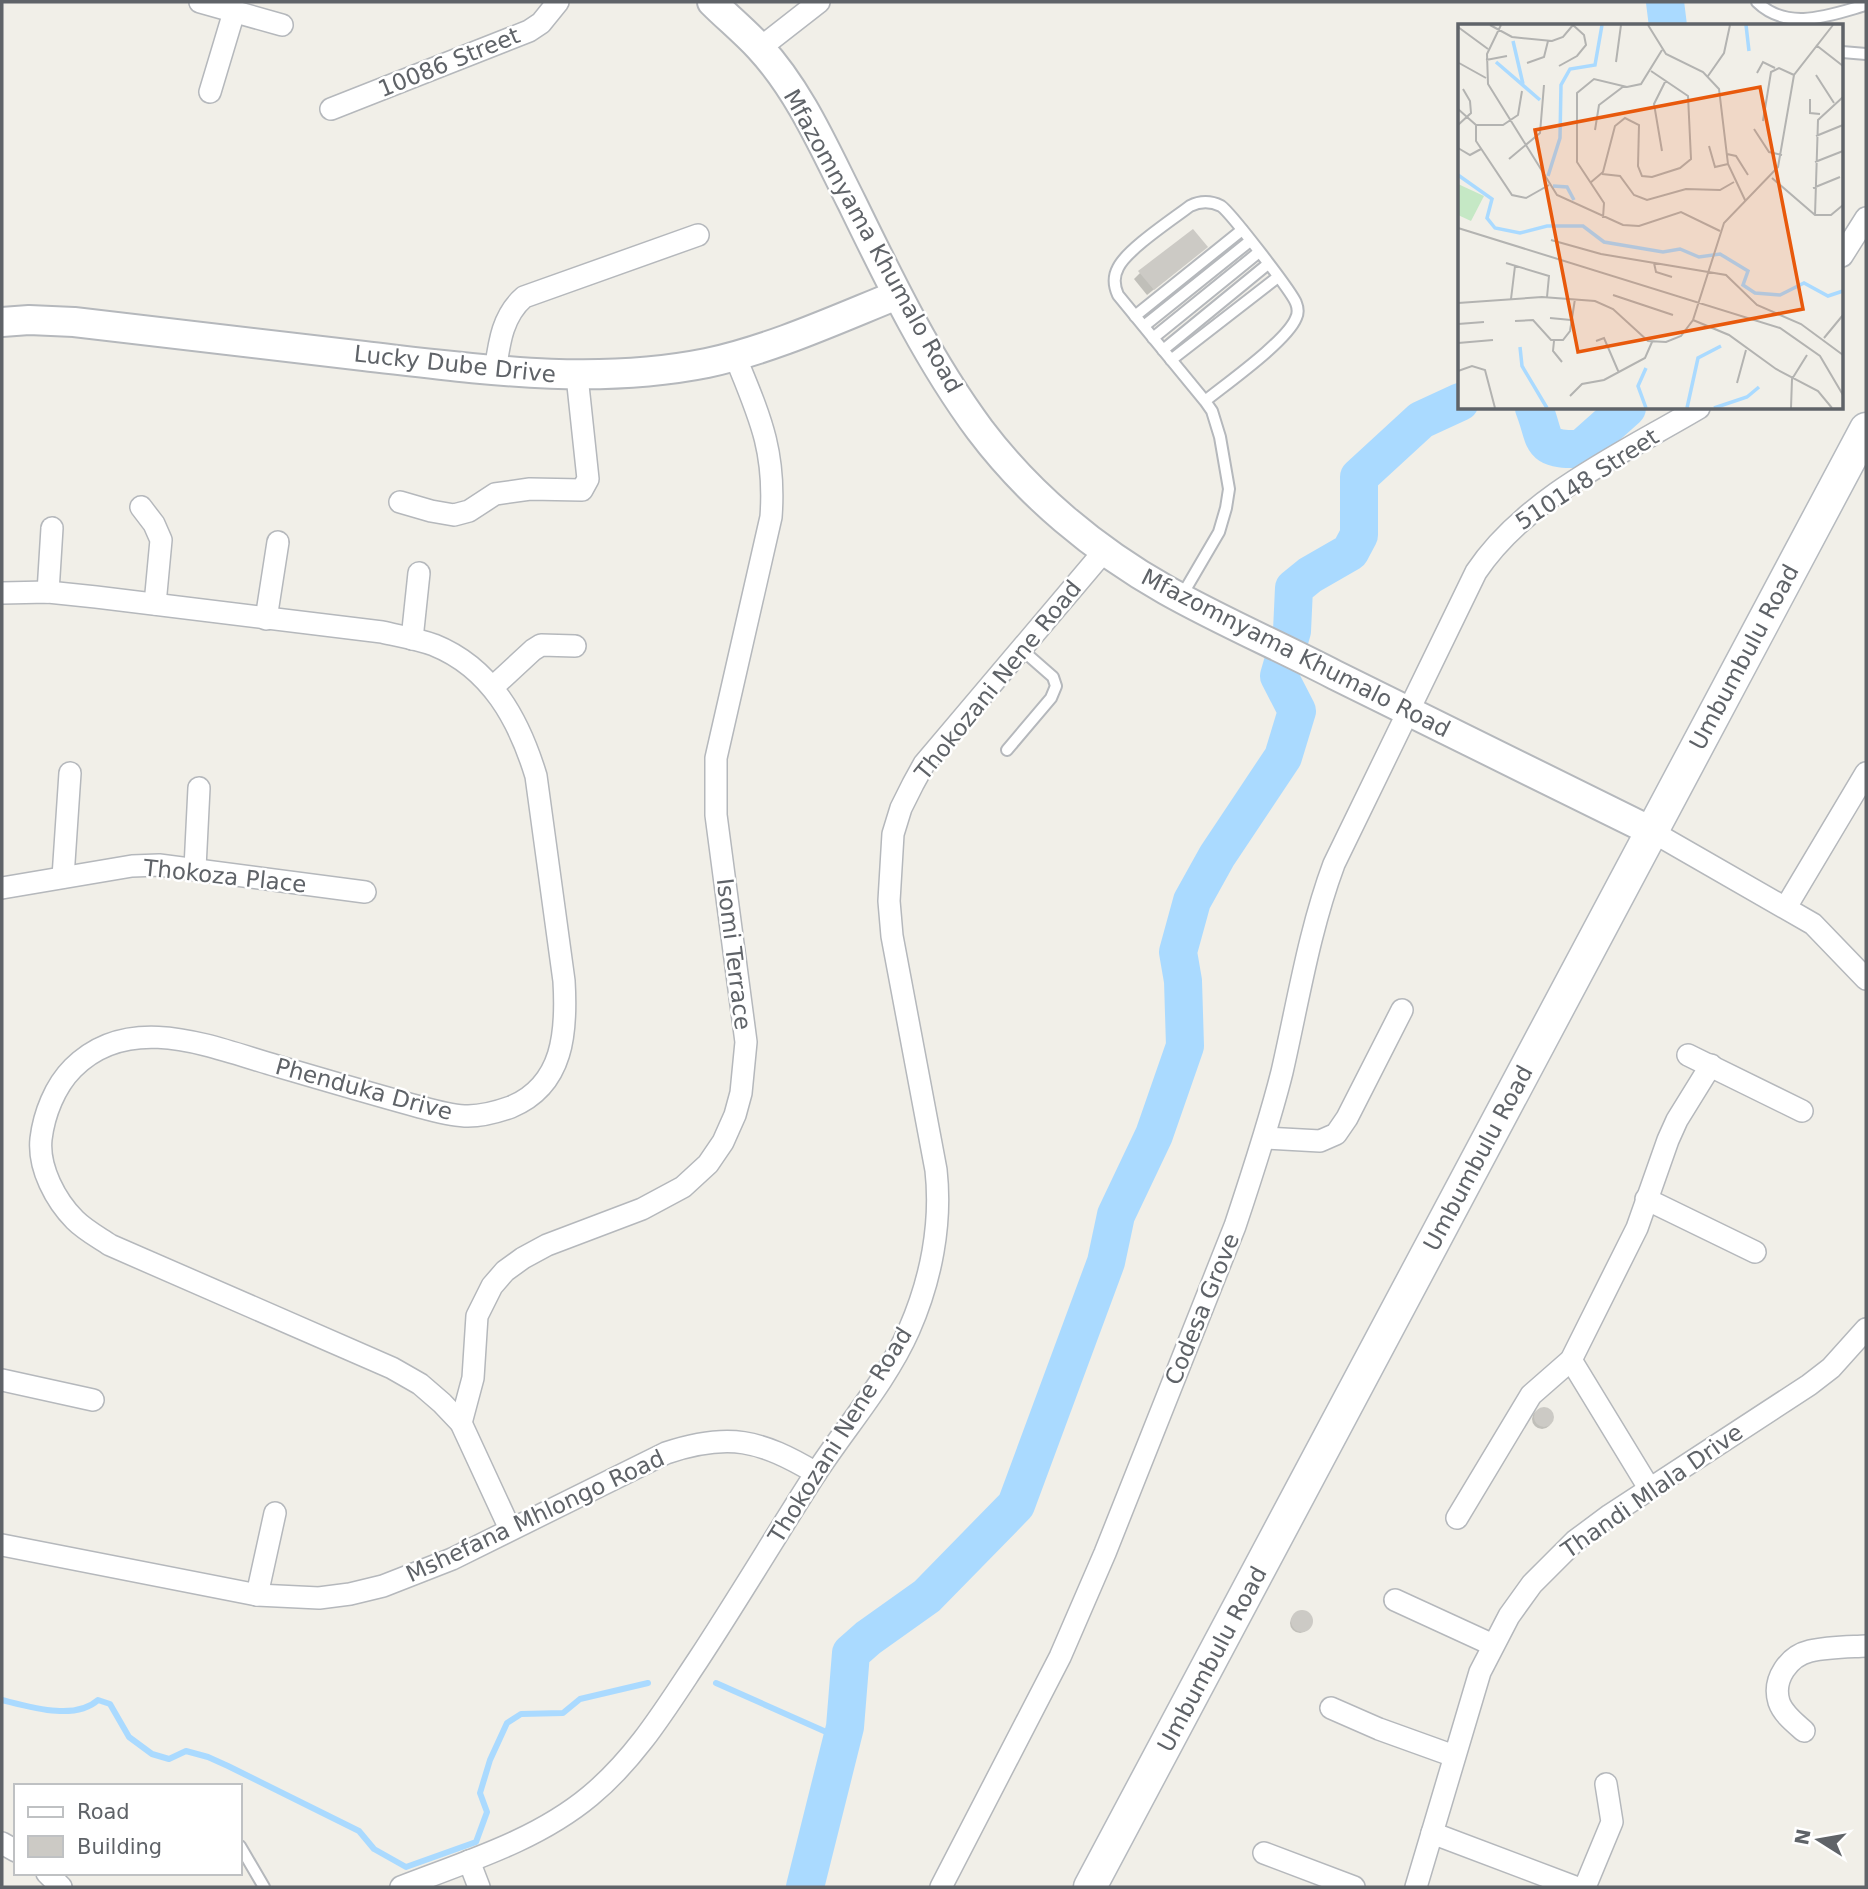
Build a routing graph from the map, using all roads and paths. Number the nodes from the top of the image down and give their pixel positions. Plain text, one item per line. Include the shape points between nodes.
1 (200, 2) edge
2 (558, 2) edge
3 (712, 2) edge
4 (819, 2) edge
5 (1757, 2) edge
6 (1866, 5) edge
7 (234, 12) junction
8 (282, 25) dead end
9 (760, 48) junction
10 (1843, 52) edge
11 (1866, 54) edge
12 (210, 92) dead end
13 (331, 109) dead end
14 (1866, 218) edge
15 (1242, 230) junction
16 (698, 235) dead end
17 (1250, 241) junction
18 (1259, 252) junction
19 (1843, 254) edge
20 (1268, 264) junction
21 (1278, 277) junction
22 (897, 295) junction
23 (1135, 316) junction
24 (2, 322) edge
25 (1144, 326) junction
26 (1153, 338) junction
27 (1163, 350) junction
28 (735, 356) junction
29 (1171, 360) junction
30 (495, 372) junction
31 (577, 376) junction
32 (1205, 401) junction
33 (1696, 410) edge
34 (1866, 429) edge
35 (400, 502) dead end
36 (141, 508) dead end
37 (52, 528) dead end
38 (278, 542) dead end
39 (1105, 550) junction
40 (419, 573) dead end
41 (48, 592) junction
42 (2, 593) edge
43 (1181, 597) junction
44 (155, 604) junction
45 (266, 619) junction
46 (412, 639) junction
47 (575, 646) dead end
48 (1021, 649) junction
49 (493, 687) junction
50 (1409, 712) junction
51 (1007, 750) dead end
52 (70, 773) dead end
53 (1866, 773) edge
54 (199, 788) dead end
55 (1651, 831) junction
56 (195, 868) junction
57 (63, 877) junction
58 (2, 888) edge
59 (365, 892) dead end
60 (1786, 907) junction
61 (1866, 979) edge
62 (1402, 1010) dead end
63 (1688, 1055) dead end
64 (1711, 1065) junction
65 (1802, 1111) dead end
66 (1264, 1138) junction
67 (1646, 1199) junction
68 (1755, 1252) dead end
69 (1866, 1329) edge
70 (1571, 1360) junction
71 (2, 1380) edge
72 (93, 1400) dead end
73 (461, 1423) junction
74 (816, 1473) junction
75 (1649, 1488) junction
76 (275, 1513) dead end
77 (1457, 1518) dead end
78 (510, 1529) junction
79 (2, 1545) edge
80 (257, 1595) junction
81 (1395, 1600) dead end
82 (1493, 1645) junction
83 (1866, 1646) edge
84 (1331, 1707) dead end
85 (1804, 1731) dead end
86 (1454, 1756) junction
87 (1606, 1784) dead end
88 (1432, 1833) junction
89 (242, 1849) edge
90 (1264, 1853) dead end
91 (469, 1861) junction
92 (264, 1887) edge
93 (401, 1887) edge
94 (479, 1887) edge
95 (941, 1887) edge
96 (1090, 1887) edge
97 (1354, 1887) edge
98 (1416, 1887) edge
99 (1575, 1887) edge
100 (1585, 1887) edge

1 - 7 street
2 - 13 street, 10086 Street via 528,31
3 - 9 street, Mfazomnyama Khumalo Road
4 - 9 street
5 - 6 lane via 1765,10 1796,20
7 - 8 street
7 - 12 street
9 - 22 street, Mfazomnyama Khumalo Road via 804,110
10 - 11 lane
14 - 19 street
15 - 17 lane
15 - 23 lane
15 - 23 lane via 1222,207 1197,202 1124,259 1115,286
16 - 30 street via 524,297 508,314
17 - 18 lane
17 - 25 lane
18 - 20 lane
18 - 26 lane
20 - 21 lane
20 - 27 lane
21 - 29 lane
21 - 32 lane via 1296,301 1293,325
22 - 28 street, Lucky Dube Drive
22 - 39 street, Mfazomnyama Khumalo Road via 938,368 1010,468
23 - 25 lane
24 - 30 street, Lucky Dube Drive via 74,322
25 - 26 lane
26 - 27 lane
27 - 29 lane
28 - 31 street, Lucky Dube Drive via 678,367
28 - 73 street, Isomi Terrace via 762,423 773,485 771,517 716,758 716,815 746,1042 741,1093 723,1142 708,1164 682,1186 642,1209 547,1245 505,1271 492,1286 477,1316 472,1378
29 - 32 lane
30 - 31 street, Lucky Dube Drive
31 - 35 street via 587,475 582,490 495,494 454,515
32 - 43 lane via 1220,437 1229,489 1219,532
33 - 50 street, 510148 Street via 1578,480 1528,515 1491,549
34 - 55 main road, Umbumbulu Road
36 - 44 street via 161,540
37 - 41 street
38 - 45 street
39 - 43 street, Mfazomnyama Khumalo Road
39 - 48 street, Thokozani Nene Road
40 - 46 street
41 - 42 street, Phenduka Drive
41 - 44 street, Phenduka Drive
43 - 50 street, Mfazomnyama Khumalo Road
44 - 45 street, Phenduka Drive
45 - 46 street, Phenduka Drive
46 - 49 street, Phenduka Drive via 456,657
47 - 49 street via 541,645
48 - 51 lane via 1053,677 1056,686
48 - 74 street, Thokozani Nene Road via 925,765 901,808 893,834 892,936 936,1170 938,1227 929,1272 909,1330
49 - 73 street, Phenduka Drive via 515,719 536,776 564,981 566,1016 561,1048 551,1074 537,1091 495,1113 452,1114 200,1044 143,1037 118,1039 90,1054 65,1076 45,1119 41,1142 43,1161 60,1202 90,1232 110,1245 392,1368 420,1384
50 - 55 street, Mfazomnyama Khumalo Road
50 - 66 street, Codesa Grove via 1325,889
52 - 57 street
53 - 60 street
54 - 56 street
55 - 60 street
55 - 96 main road, Umbumbulu Road
56 - 57 street, Thokoza Place via 132,866
56 - 59 street, Thokoza Place
57 - 58 street, Thokoza Place
60 - 61 street via 1813,924
62 - 66 street via 1336,1134 1320,1141
63 - 64 street
64 - 65 street
64 - 67 street via 1677,1120
66 - 95 street, Codesa Grove via 1235,1226 1085,1599
67 - 68 street
67 - 70 street via 1628,1250
69 - 75 street, Thandi Mlala Drive via 1809,1385
70 - 75 street
70 - 77 street via 1531,1395
71 - 72 street
73 - 78 street, Phenduka Drive
74 - 78 street, Mshefana Mhlongo Road via 758,1445 695,1444 666,1453
74 - 91 street, Thokozani Nene Road via 642,1744 591,1796 560,1818
75 - 82 street, Thandi Mlala Drive via 1554,1560 1509,1615
76 - 80 street
78 - 80 street, Mshefana Mhlongo Road via 452,1559 383,1586 319,1598
79 - 80 street, Mshefana Mhlongo Road
81 - 82 street
82 - 86 street, Thandi Mlala Drive
83 - 85 street via 1810,1651 1794,1657 1785,1668 1778,1699
84 - 86 street
86 - 88 street, Thandi Mlala Drive
87 - 100 street via 1612,1822
88 - 98 street, Thandi Mlala Drive
88 - 99 street
89 - 92 lane
90 - 97 street
91 - 93 street, Thokozani Nene Road
91 - 94 street

